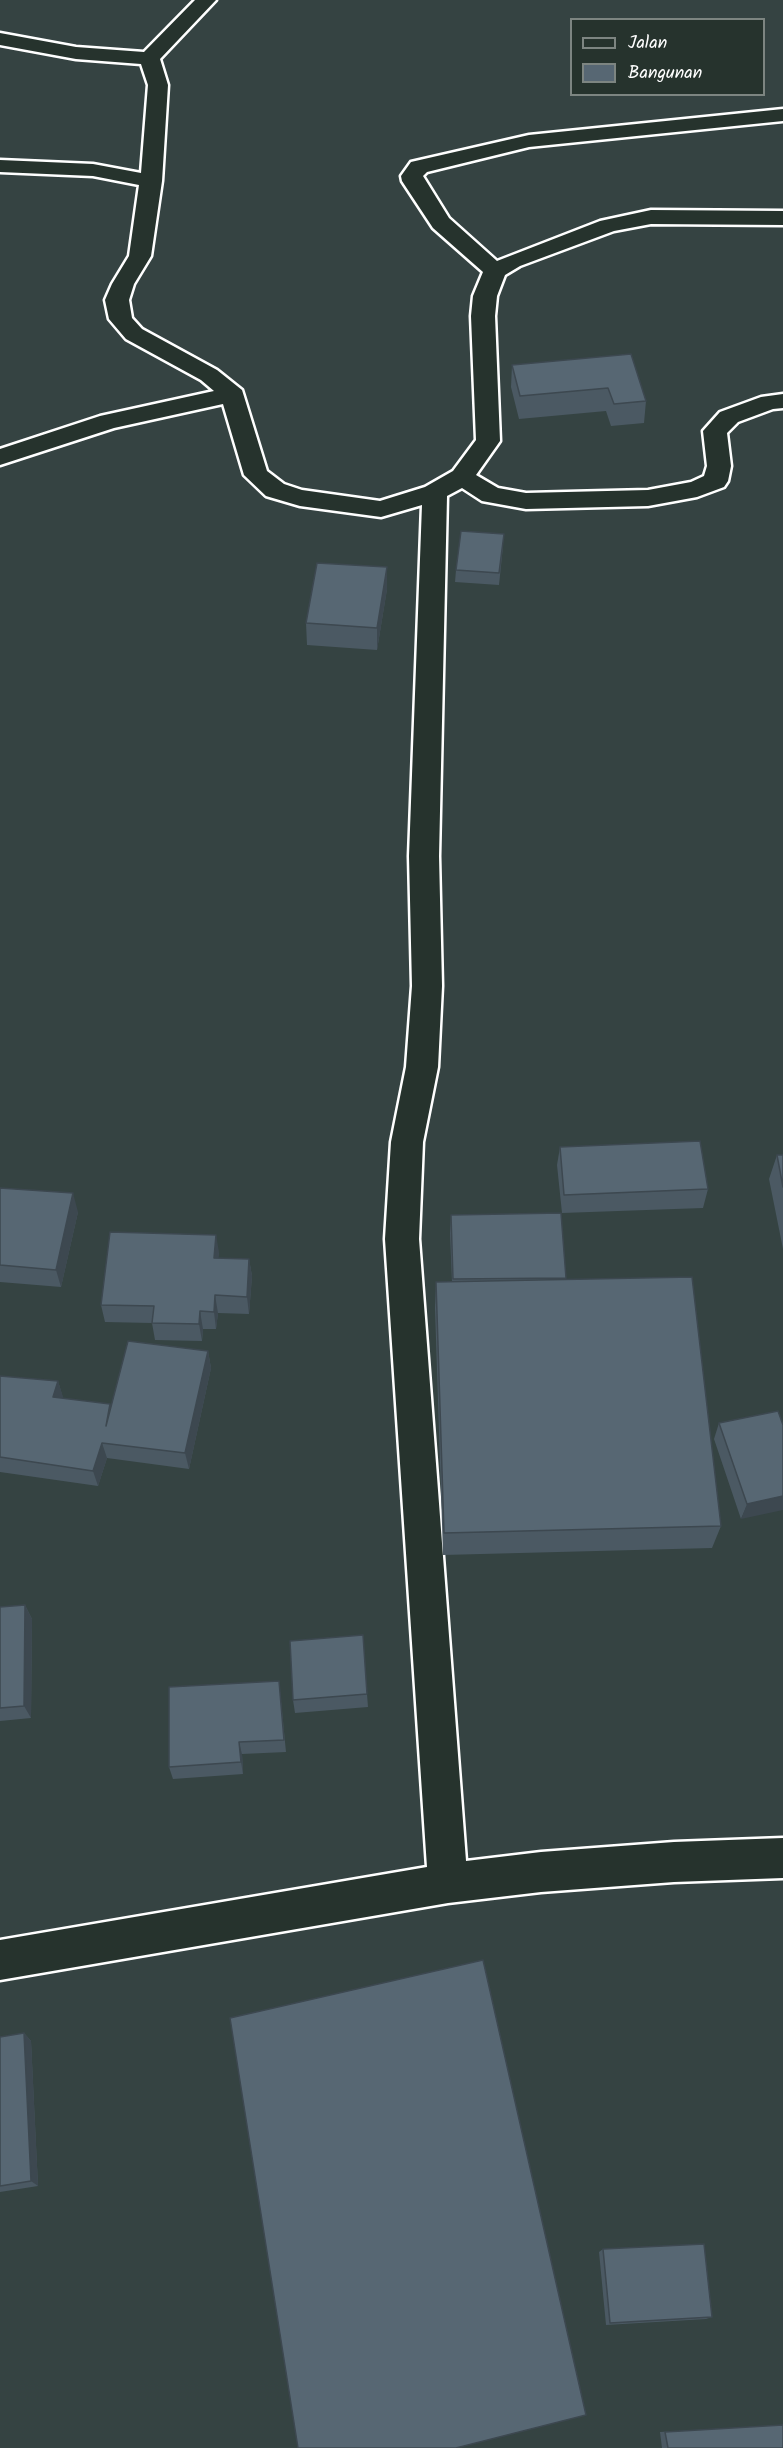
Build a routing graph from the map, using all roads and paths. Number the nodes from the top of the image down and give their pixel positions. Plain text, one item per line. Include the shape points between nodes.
1 (206, 0) edge
2 (0, 39) edge
3 (149, 58) junction
4 (783, 115) edge
5 (783, 137) edge
6 (0, 166) edge
7 (151, 181) junction
8 (783, 218) edge
9 (495, 271) junction
10 (233, 395) junction
11 (783, 401) edge
12 (0, 457) edge
13 (448, 484) junction
14 (783, 1858) edge
15 (448, 1883) junction
16 (0, 1960) edge

1 - 3 street
2 - 3 street via 76,53
3 - 7 street via 158,85
4 - 5 street via 778,128
4 - 9 street via 529,141 419,167 412,176 441,223
6 - 7 street via 93,170
7 - 10 street via 140,256 117,300 121,319 134,334 209,375
8 - 9 street via 651,217 608,226 512,261
9 - 13 street via 484,296 483,316 488,441
10 - 12 street via 110,421
10 - 13 street via 256,475 275,490 300,498 381,508
11 - 13 street via 729,417 715,431 719,466 715,481 697,489 648,498 526,501
13 - 15 street via 424,856 427,986 422,1067 407,1142 402,1239
14 - 15 street via 541,1872
15 - 16 street

